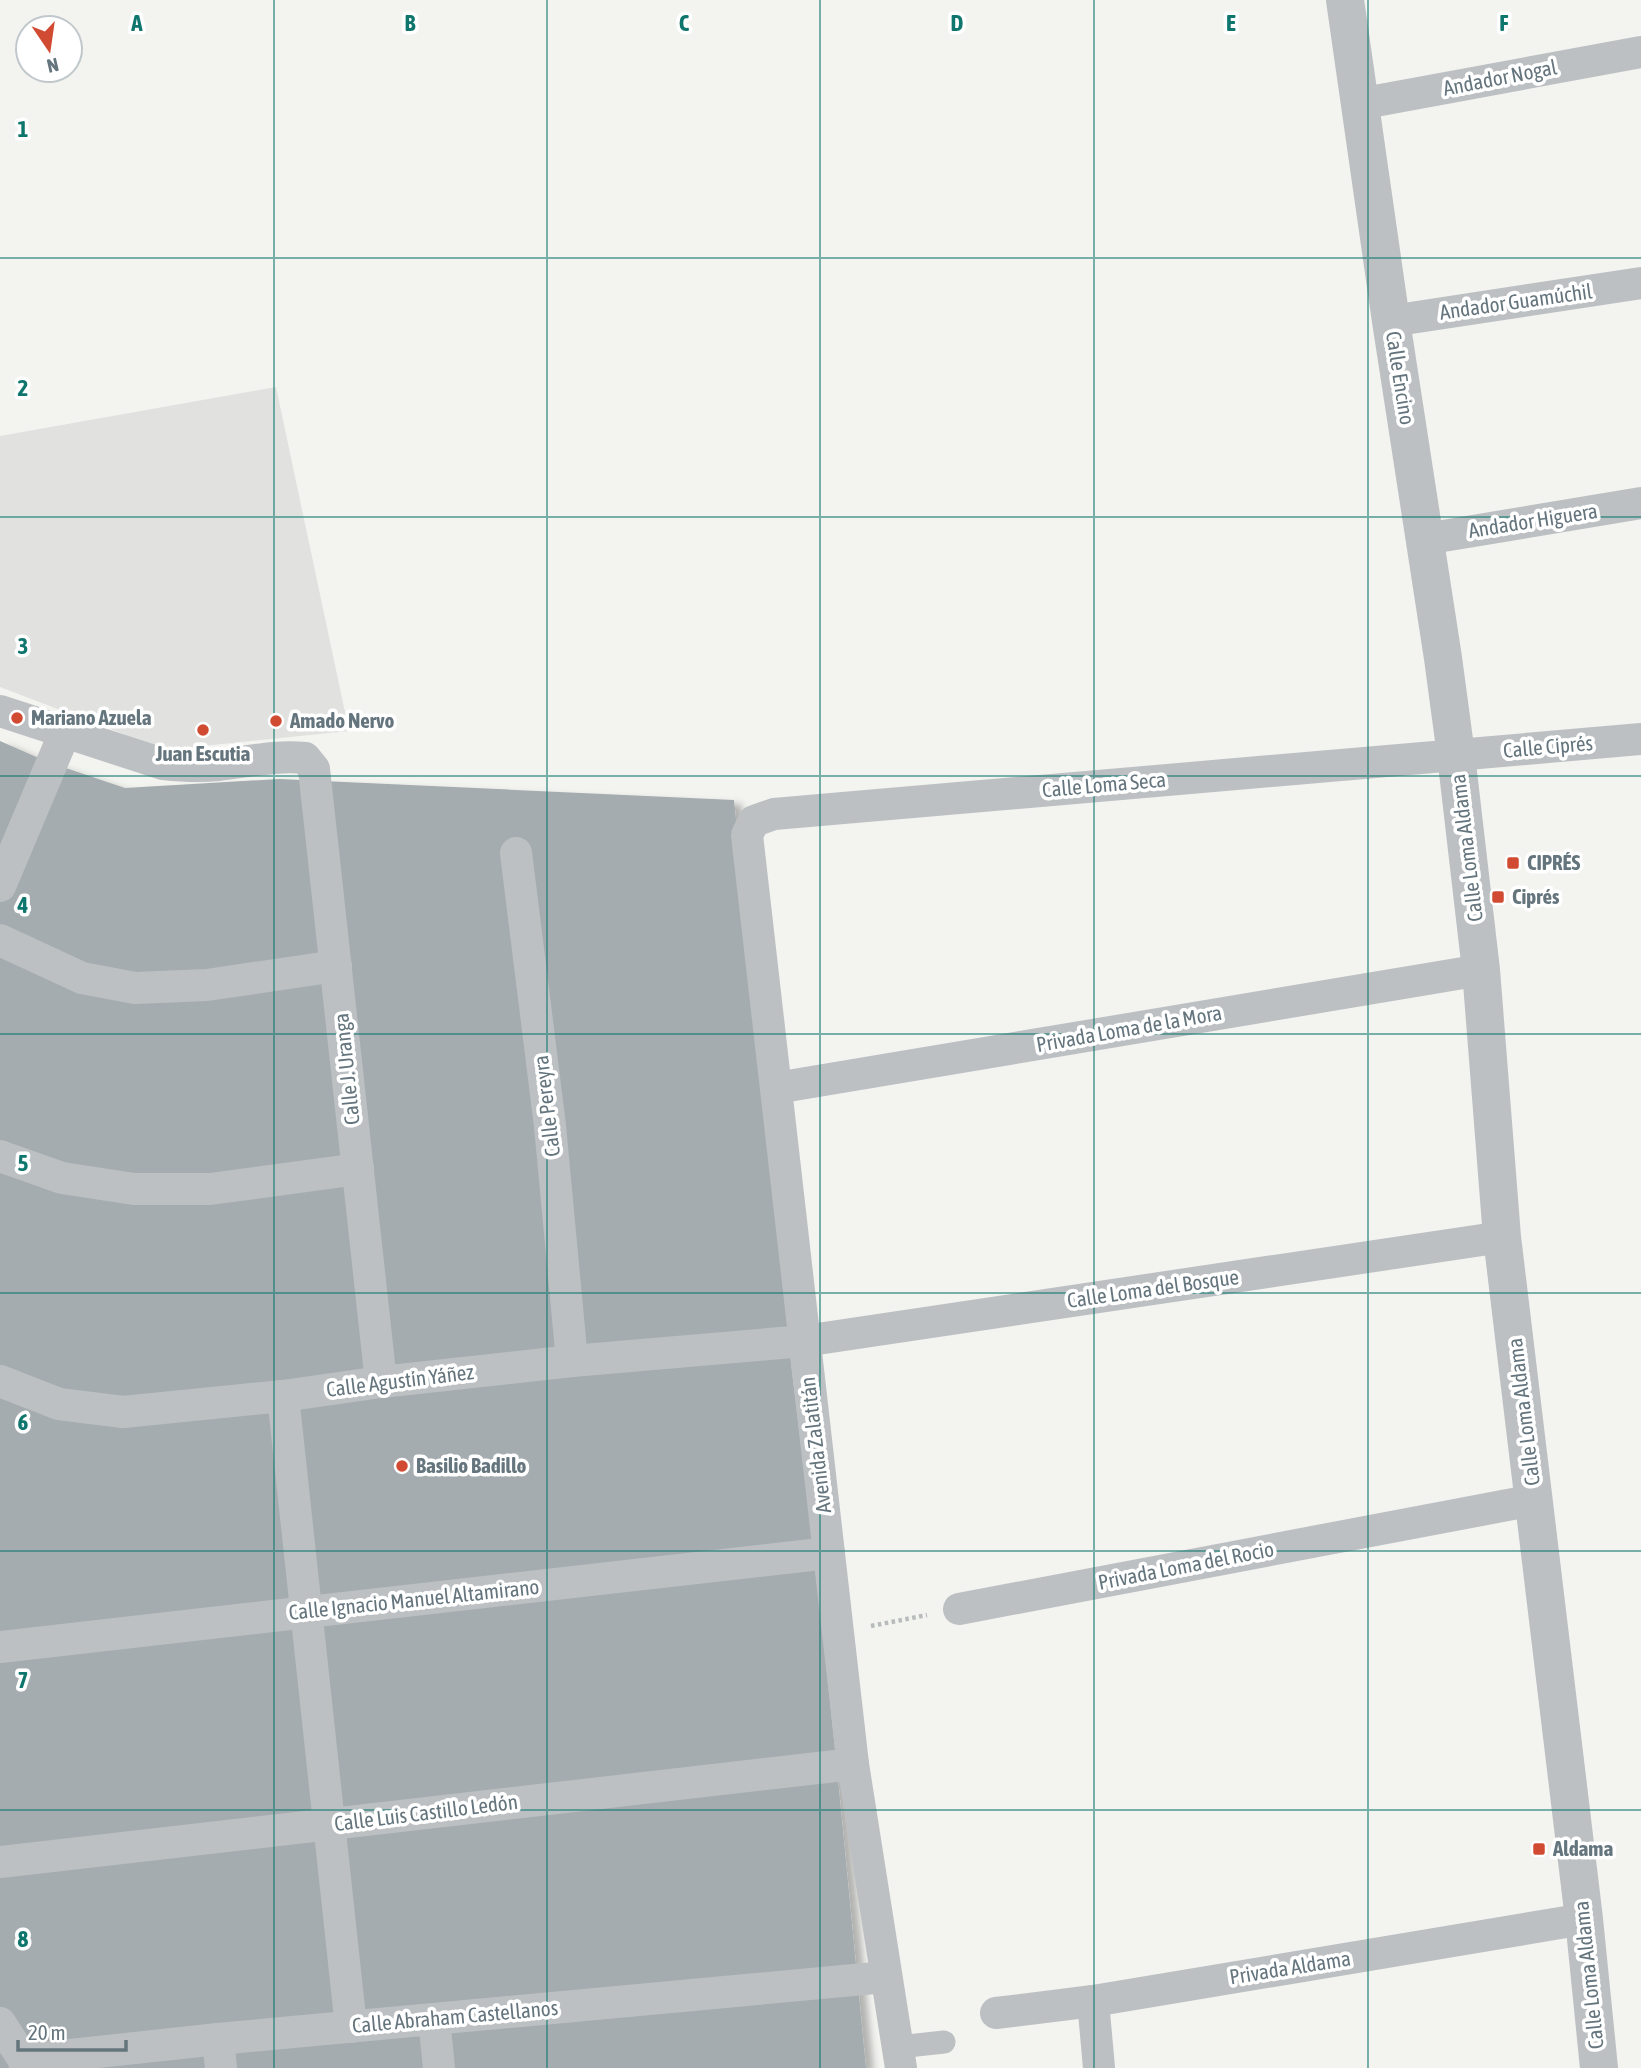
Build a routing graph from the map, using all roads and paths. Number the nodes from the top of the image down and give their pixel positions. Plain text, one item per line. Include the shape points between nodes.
1 (1345, 0) edge
2 (1641, 52) edge
3 (1359, 104) junction
4 (1641, 283) edge
5 (1391, 321) junction
6 (1641, 503) edge
7 (1425, 539) junction
8 (0, 710) edge
9 (65, 732) junction
10 (1641, 739) edge
11 (1456, 755) junction
12 (754, 821) joint
13 (516, 853) dead end
14 (0, 886) edge
15 (0, 940) edge
16 (336, 966) junction
17 (1481, 970) junction
18 (776, 1088) junction
19 (0, 1156) edge
20 (358, 1169) junction
21 (1502, 1237) junction
22 (804, 1341) junction
23 (572, 1361) junction
24 (0, 1381) edge
25 (381, 1382) junction
26 (283, 1396) junction
27 (1534, 1500) junction
28 (829, 1553) junction
29 (959, 1609) joint
30 (306, 1612) junction
31 (838, 1632) junction
32 (0, 1647) edge
33 (853, 1764) junction
34 (329, 1824) junction
35 (0, 1862) edge
36 (1584, 1919) junction
37 (886, 1978) junction
38 (1093, 2001) junction
39 (996, 2013) dead end
40 (434, 2019) junction
41 (351, 2027) junction
42 (944, 2042) dead end
43 (12, 2051) edge
44 (219, 2053) edge
45 (899, 2057) edge
46 (439, 2068) edge
47 (1100, 2068) edge
48 (1600, 2068) edge

1 - 3 street, Calle Encino
2 - 3 street, Andador Nogal
3 - 5 street, Calle Encino
4 - 5 street, Andador Guamúchil
5 - 7 street, Calle Encino
6 - 7 street, Andador Higuera
7 - 11 street, Calle Encino
8 - 9 street
9 - 14 street
9 - 16 street, Calle J. Uranga via 163,764 305,758 314,769
10 - 11 street, Calle Ciprés
11 - 12 street, Calle Loma Seca via 774,814
11 - 17 street, Calle Loma Aldama
12 - 18 street, Avenida Zalatitán via 747,835
13 - 23 street, Calle Pereyra via 550,1126
15 - 16 street via 82,978 135,988 206,985
16 - 20 street, Calle J. Uranga
17 - 18 street, Privada Loma de la Mora
17 - 21 street, Calle Loma Aldama
18 - 22 street, Avenida Zalatitán
19 - 20 street via 62,1178 134,1189 210,1189
20 - 25 street, Calle J. Uranga
21 - 22 street, Calle Loma del Bosque
21 - 27 street, Calle Loma Aldama
22 - 23 street, Calle Agustín Yáñez
22 - 28 street, Avenida Zalatitán
23 - 25 street, Calle Agustín Yáñez
24 - 26 street, Calle Agustín Yáñez via 59,1404 123,1412
25 - 26 street, Calle Agustín Yáñez
26 - 30 street
27 - 29 street, Privada Loma del Rocio
27 - 36 street, Calle Loma Aldama
28 - 30 street, Calle Ignacio Manuel Altamirano
28 - 31 street, Avenida Zalatitán
29 - 31 path
30 - 32 street, Calle Ignacio Manuel Altamirano
30 - 34 street
31 - 33 street, Avenida Zalatitán
33 - 34 street, Calle Luis Castillo Ledón
33 - 37 street, Avenida Zalatitán
34 - 35 street, Calle Luis Castillo Ledón
34 - 41 street
36 - 38 street, Privada Aldama
36 - 48 street, Calle Loma Aldama
37 - 40 street, Calle Abraham Castellanos
37 - 45 street, Avenida Zalatitán
38 - 39 street, Privada Aldama
38 - 47 street
40 - 41 street, Calle Abraham Castellanos
40 - 46 street
41 - 44 street, Calle Abraham Castellanos
42 - 45 street
43 - 44 street, Calle Abraham Castellanos

